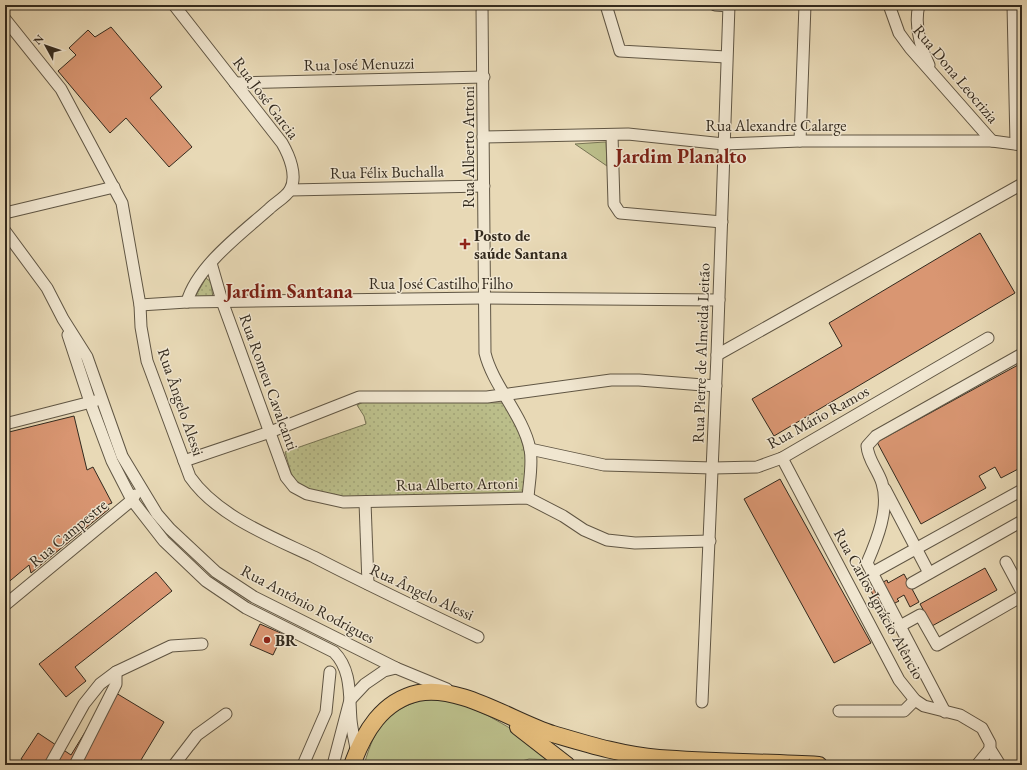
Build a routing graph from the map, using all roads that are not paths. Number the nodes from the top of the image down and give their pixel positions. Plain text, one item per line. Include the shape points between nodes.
1 (174, 5) edge
2 (482, 5) edge
3 (606, 5) edge
4 (715, 5) edge
5 (805, 5) edge
6 (889, 5) edge
7 (919, 5) edge
8 (1013, 5) edge
9 (729, 6) edge
10 (5, 19) edge
11 (1018, 19) edge
12 (726, 57) junction
13 (484, 77) junction
14 (937, 79) junction
15 (235, 83) junction
16 (612, 135) junction
17 (483, 137) junction
18 (800, 141) junction
19 (992, 141) junction
20 (724, 144) junction
21 (1019, 144) edge
22 (1022, 184) edge
23 (484, 186) junction
24 (114, 187) junction
25 (290, 190) junction
26 (5, 214) edge
27 (722, 222) junction
28 (5, 231) edge
29 (211, 263) junction
30 (484, 298) junction
31 (719, 300) junction
32 (187, 302) junction
33 (222, 302) junction
34 (140, 304) junction
35 (63, 319) junction
36 (988, 338) dead end
37 (1022, 354) edge
38 (717, 355) junction
39 (716, 386) junction
40 (505, 396) junction
41 (102, 400) junction
42 (90, 402) junction
43 (5, 424) edge
44 (270, 432) junction
45 (530, 448) junction
46 (117, 458) junction
47 (782, 458) junction
48 (184, 461) junction
49 (712, 468) junction
50 (882, 483) junction
51 (140, 485) junction
52 (294, 488) joint
53 (1022, 490) edge
54 (528, 498) junction
55 (132, 500) junction
56 (365, 502) junction
57 (1022, 521) edge
58 (710, 541) junction
59 (916, 548) junction
60 (1006, 562) dead end
61 (872, 573) junction
62 (930, 573) junction
63 (912, 583) dead end
64 (368, 584) junction
65 (1022, 592) edge
66 (1022, 596) edge
67 (5, 605) edge
68 (900, 626) junction
69 (478, 637) dead end
70 (202, 644) dead end
71 (396, 668) junction
72 (116, 672) junction
73 (330, 672) dead end
74 (464, 697) junction
75 (350, 700) junction
76 (915, 700) junction
77 (702, 702) dead end
78 (493, 710) junction
79 (839, 711) dead end
80 (945, 712) junction
81 (226, 714) dead end
82 (990, 750) junction
83 (354, 759) edge
84 (177, 764) edge
85 (50, 765) edge
86 (75, 765) edge
87 (303, 765) edge
88 (332, 765) edge
89 (567, 765) edge
90 (819, 765) edge
91 (976, 765) edge
92 (1000, 765) edge

1 - 15 street, Rua José Garcia
2 - 13 street, Rua Alberto Artoni
3 - 12 street via 620,51
4 - 9 street
5 - 18 street
6 - 14 street, Rua Dona Leocrizia via 900,33
7 - 14 street via 917,24 922,50
8 - 11 street
9 - 12 street, Rua Pierre de Almeida Leitão
10 - 24 street, Rua Ângelo Alessi via 61,89
11 - 21 street
12 - 20 street, Rua Pierre de Almeida Leitão
13 - 15 street, Rua José Menuzzi
13 - 17 street, Rua Alberto Artoni
14 - 19 street, Rua Dona Leocrizia
15 - 25 street, Rua José Garcia via 290,157 293,171
16 - 17 street, Rua Alexandre Calarge
16 - 20 street, Rua Alexandre Calarge via 628,134
16 - 27 street via 614,204 620,213
17 - 23 street, Rua Alberto Artoni
18 - 19 street, Rua Alexandre Calarge
18 - 20 street, Rua Alexandre Calarge
19 - 21 street, Rua Alexandre Calarge
20 - 27 street, Rua Pierre de Almeida Leitão
22 - 38 street
23 - 25 street, Rua Félix Buchalla
23 - 30 street, Rua Alberto Artoni
24 - 26 street
24 - 34 street, Rua Ângelo Alessi via 122,203
25 - 29 street
27 - 31 street, Rua Pierre de Almeida Leitão
28 - 35 street, Rua Antônio Rodrigues via 47,288
29 - 32 street via 191,288
29 - 33 street, Rua Romeu Cavalcanti
30 - 31 street, Rua José Castilho Filho
30 - 33 street, Rua José Castilho Filho
30 - 40 street, Rua Alberto Artoni via 488,364
31 - 38 street, Rua Pierre de Almeida Leitão
32 - 33 street, Rua José Castilho Filho
32 - 34 street, Rua José Castilho Filho
33 - 44 street, Rua Romeu Cavalcanti
34 - 48 street, Rua Ângelo Alessi via 147,361
35 - 41 street, Rua Antônio Rodrigues via 87,357
35 - 42 street, Rua Antônio Rodrigues
36 - 47 street, Rua Mário Ramos
37 - 50 street via 871,440 867,446 868,452
38 - 39 street, Rua Pierre de Almeida Leitão
39 - 40 street via 611,380
39 - 49 street, Rua Pierre de Almeida Leitão
40 - 44 street via 359,397
40 - 45 street, Rua Alberto Artoni
41 - 42 street
41 - 46 street, Rua Antônio Rodrigues
42 - 43 street
42 - 46 street, Rua Antônio Rodrigues
44 - 48 street
44 - 52 street, Rua Romeu Cavalcanti via 286,477
45 - 49 street, Rua Mário Ramos via 604,465
45 - 54 street, Rua Alberto Artoni
46 - 51 street, Rua Antônio Rodrigues
46 - 55 street, Rua Antônio Rodrigues
47 - 49 street, Rua Mário Ramos via 757,467
47 - 76 street, Rua Carlos Ignácio Alêncio via 899,680
48 - 64 street, Rua Ângelo Alessi via 190,477 210,501 257,529
49 - 58 street, Rua Pierre de Almeida Leitão
50 - 59 street
50 - 61 street via 884,504 874,546 867,563
51 - 55 street
51 - 71 street, Rua Antônio Rodrigues via 157,514 170,529 200,558 234,585
52 - 56 street, Rua Alberto Artoni via 323,499
53 - 59 street
54 - 56 street, Rua Alberto Artoni
54 - 58 street via 607,540 635,543
55 - 67 street, Rua Campestre
55 - 75 street, Rua Antônio Rodrigues via 164,541 206,581 246,608 334,652 345,668
56 - 64 street
57 - 62 street
58 - 77 street, Rua Pierre de Almeida Leitão
59 - 61 street
59 - 62 street
60 - 65 street
61 - 68 street
62 - 63 street
64 - 69 street, Rua Ângelo Alessi
66 - 68 street via 938,645 920,615
68 - 80 street
70 - 72 street via 171,646
71 - 74 street, Rua Antônio Rodrigues
71 - 75 street via 384,671 365,684
72 - 85 street via 100,684 88,699
72 - 86 street via 116,684
73 - 87 street via 326,712
74 - 78 highway
74 - 83 highway via 426,692 404,698 388,707 368,729
75 - 83 street, Rua Antônio Rodrigues
75 - 88 street
76 - 79 street via 904,711
76 - 80 street, Rua Carlos Ignácio Alêncio via 924,706
78 - 89 highway via 533,737
78 - 90 highway via 550,733 622,753 658,758
80 - 82 street, Rua Carlos Ignácio Alêncio via 960,715 976,724 986,735
81 - 84 street via 197,735
82 - 91 street
82 - 92 street, Rua Carlos Ignácio Alêncio

